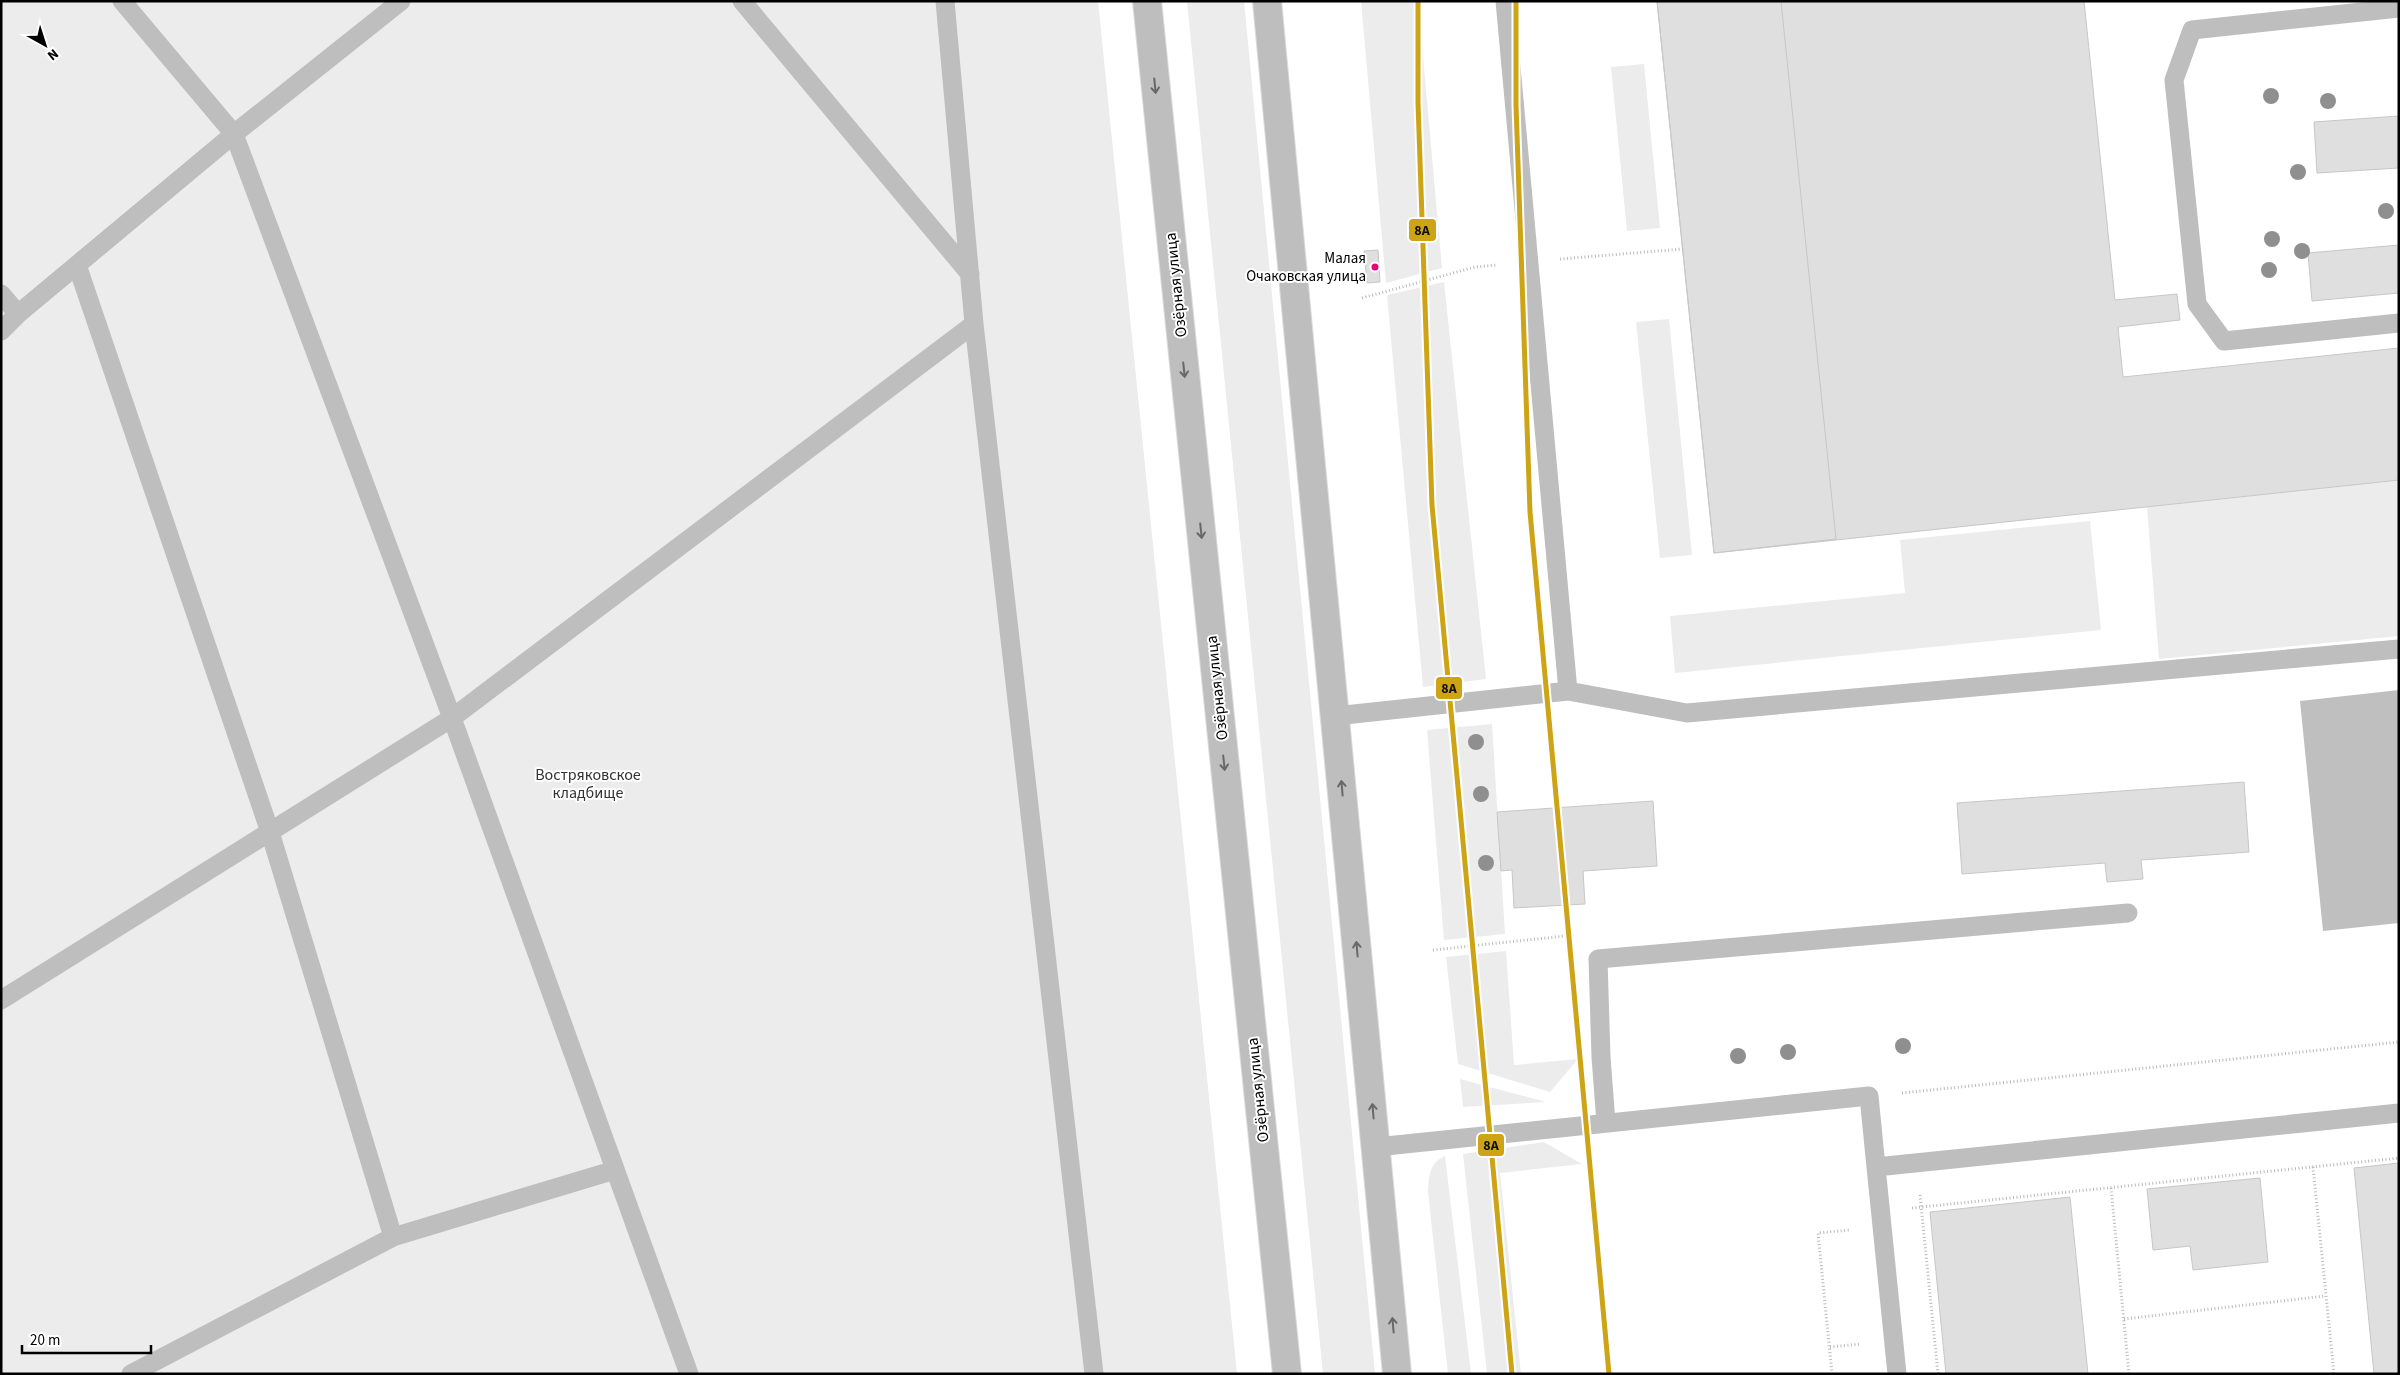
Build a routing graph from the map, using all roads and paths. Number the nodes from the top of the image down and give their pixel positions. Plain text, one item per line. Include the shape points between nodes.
1 (122, 1) edge
2 (401, 1) edge
3 (742, 1) edge
4 (945, 1) edge
5 (1147, 1) edge
6 (1267, 1) edge
7 (1505, 1) edge
8 (2399, 8) edge
9 (234, 134) junction
10 (76, 265) junction
11 (970, 274) junction
12 (1, 294) edge
13 (18, 314) junction
14 (2399, 323) edge
15 (974, 324) junction
16 (1, 331) edge
17 (2399, 649) edge
18 (1568, 691) junction
19 (1335, 716) junction
20 (452, 718) junction
21 (270, 832) junction
22 (2128, 913) dead end
23 (1434, 950) dead end
24 (1598, 960) junction
25 (1, 1000) edge
26 (2399, 1042) edge
27 (1869, 1096) junction
28 (2399, 1113) edge
29 (1606, 1124) junction
30 (1376, 1147) junction
31 (2399, 1158) edge
32 (1917, 1162) junction
33 (1876, 1167) junction
34 (2313, 1167) junction
35 (615, 1170) junction
36 (2111, 1188) junction
37 (1921, 1207) junction
38 (1881, 1219) junction
39 (392, 1237) junction
40 (2325, 1296) junction
41 (2124, 1319) junction
42 (1089, 1369) edge
43 (131, 1374) edge
44 (689, 1374) edge
45 (1287, 1374) edge
46 (1397, 1374) edge
47 (1832, 1374) edge
48 (1897, 1374) edge
49 (1938, 1374) edge
50 (2129, 1374) edge
51 (2334, 1374) edge

1 - 9 lane
2 - 9 lane
3 - 11 lane
4 - 11 lane
5 -> 45 main road, Озёрная улица
6 - 19 main road
7 - 18 lane
8 - 14 lane via 2192,30 2174,80 2197,304 2224,341
9 - 10 lane
9 - 20 lane
10 - 13 lane
10 - 21 lane
11 - 15 lane
12 - 13 lane
13 - 16 lane
15 - 20 lane
15 - 42 lane
17 - 18 lane via 1687,714
18 - 19 lane
30 -> 19 main road
20 - 21 lane
20 - 35 lane
21 - 25 lane
21 - 39 lane
22 - 24 lane
23 - 24 path via 1595,932
24 - 29 lane
26 - 27 path
27 - 29 lane
27 - 33 lane
28 - 32 lane
29 - 30 lane
46 -> 30 main road
31 - 34 path
32 - 33 lane
32 - 37 path
33 - 38 lane
34 - 36 path
34 - 40 path
35 - 39 lane
35 - 44 lane
36 - 37 path
36 - 41 path
37 - 38 path
37 - 49 path
38 - 47 path via 1818,1233
38 - 48 lane
39 - 43 lane
40 - 41 path
40 - 51 path
41 - 50 path

